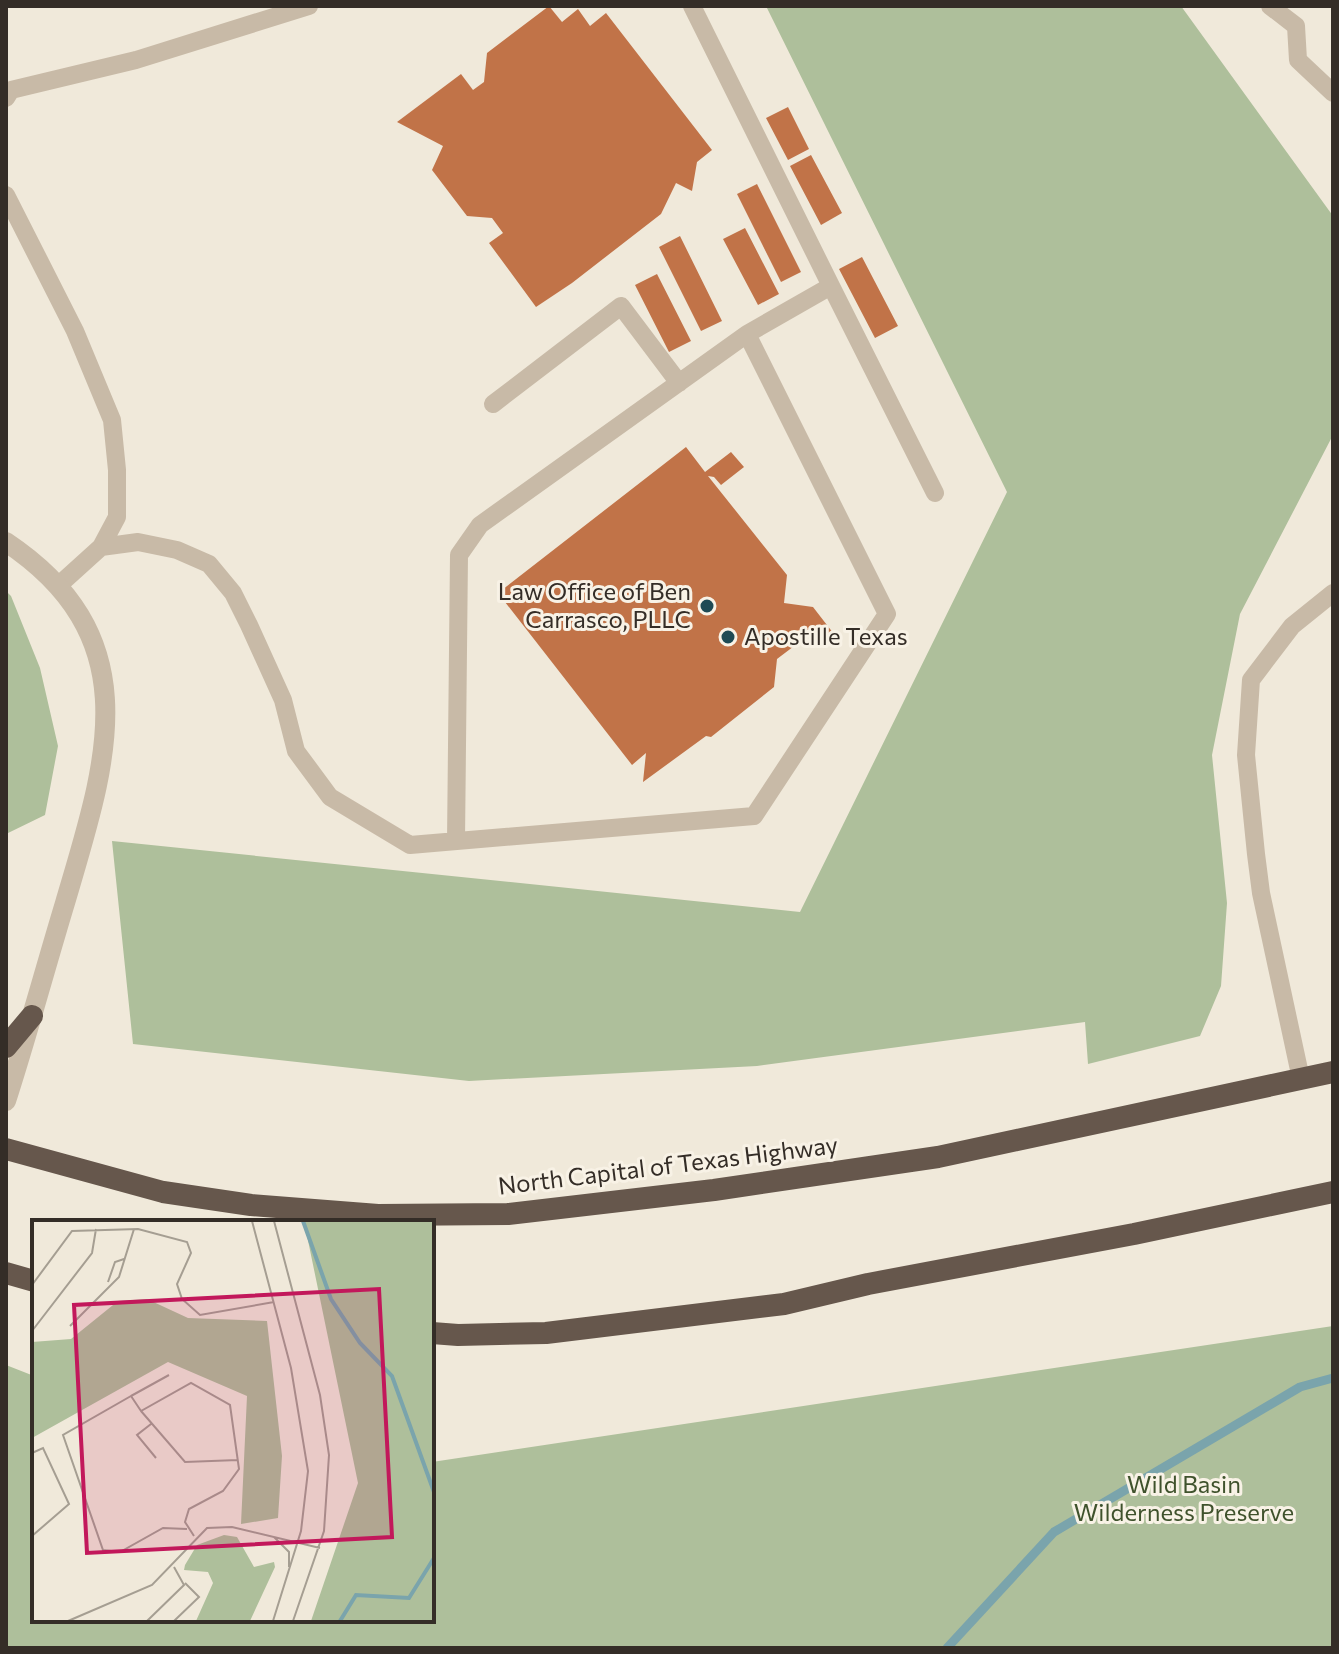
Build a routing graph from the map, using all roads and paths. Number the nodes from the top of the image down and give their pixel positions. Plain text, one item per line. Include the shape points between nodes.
1 (309, 6) edge
2 (692, 6) edge
3 (1270, 6) edge
4 (1333, 93) edge
5 (6, 98) edge
6 (6, 195) edge
7 (831, 286) junction
8 (747, 334) junction
9 (679, 383) junction
10 (493, 404) dead end
11 (935, 493) dead end
12 (6, 542) edge
13 (101, 547) junction
14 (59, 585) junction
15 (1333, 593) edge
16 (456, 841) junction
17 (32, 1016) junction
18 (6, 1047) edge
19 (1333, 1072) edge
20 (1301, 1079) junction
21 (6, 1101) edge
22 (6, 1149) edge
23 (1333, 1192) edge
24 (6, 1273) edge
25 (32, 1280) edge
26 (434, 1333) edge

1 - 5 lane via 136,60 11,90
2 - 7 lane
3 - 4 lane via 1296,26 1298,60
6 - 13 lane via 75,331 112,420 117,517
7 - 8 lane
7 - 11 lane
8 - 9 lane
8 - 16 lane via 887,614 754,816
9 - 10 lane via 621,306
9 - 16 lane via 480,525 459,555
12 - 14 street
13 - 14 lane
13 - 16 lane via 138,542 209,564 233,593 249,625 283,700 296,751 330,797 410,845
14 - 17 street via 83,617 99,657 107,727 98,789
15 - 20 lane via 1292,626 1251,680 1246,755 1256,854
17 - 18 highway
17 - 21 street
19 - 20 highway, North Capital of Texas Highway
20 - 22 highway, North Capital of Texas Highway via 938,1157 508,1214 378,1215 251,1205 163,1192
23 - 26 highway via 784,1304 546,1333
24 - 25 highway

